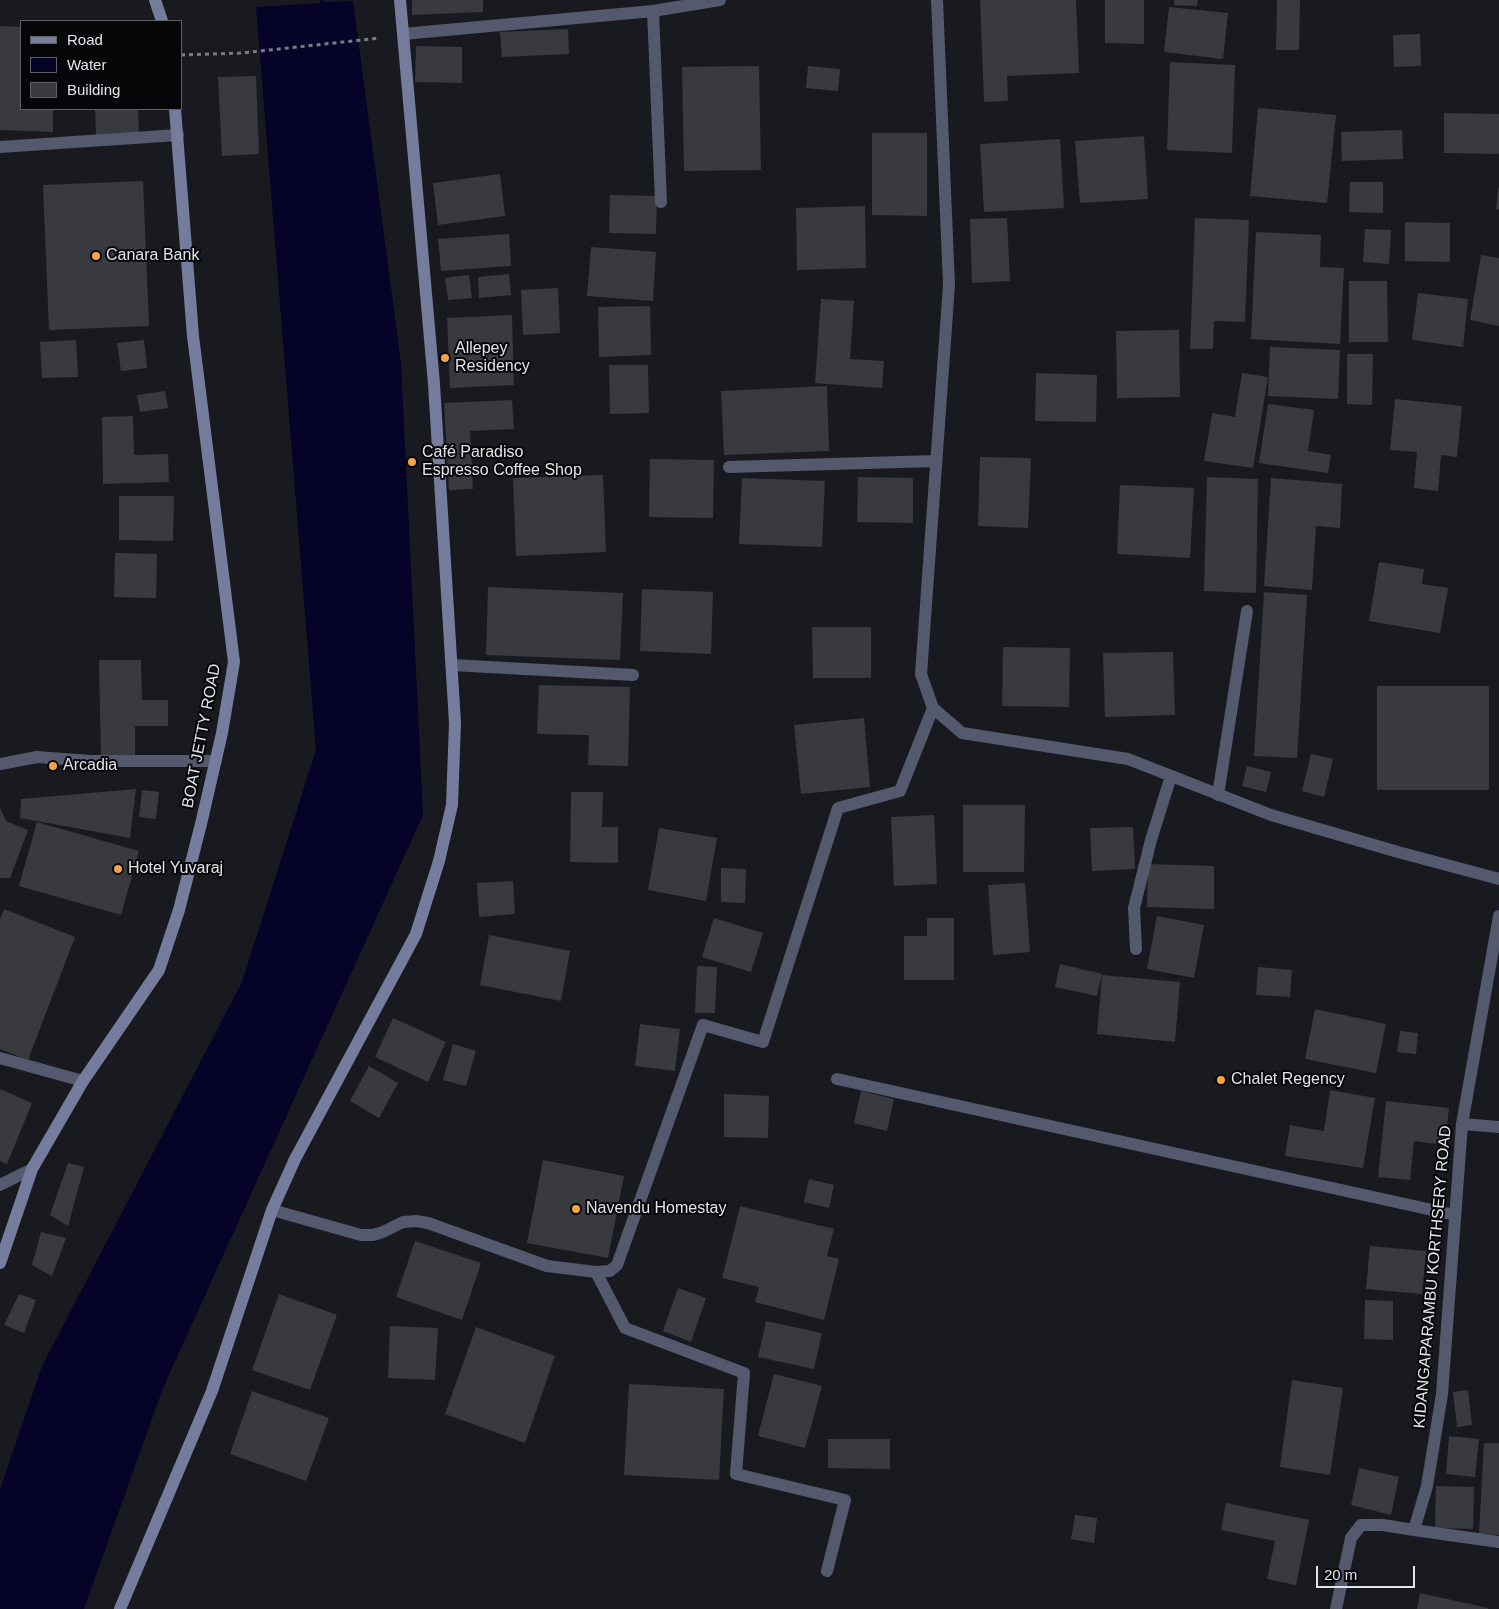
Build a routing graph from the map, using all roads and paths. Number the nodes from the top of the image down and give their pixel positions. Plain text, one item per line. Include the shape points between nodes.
1 (155, 0) edge
2 (400, 0) edge
3 (720, 0) edge
4 (937, 0) edge
5 (653, 11) junction
6 (162, 20) edge
7 (403, 34) junction
8 (368, 40) dead end
9 (182, 55) edge
10 (175, 110) edge
11 (178, 136) junction
12 (0, 147) edge
13 (661, 202) dead end
14 (936, 462) junction
15 (729, 467) dead end
16 (1247, 611) dead end
17 (452, 665) junction
18 (632, 675) dead end
19 (933, 708) junction
20 (216, 761) junction
21 (0, 764) edge
22 (1171, 776) junction
23 (1218, 795) junction
24 (1499, 879) edge
25 (1499, 916) edge
26 (1136, 949) dead end
27 (0, 1058) edge
28 (837, 1079) dead end
29 (83, 1081) junction
30 (1462, 1124) junction
31 (1499, 1127) edge
32 (32, 1169) junction
33 (0, 1185) edge
34 (272, 1210) junction
35 (1455, 1216) junction
36 (0, 1263) edge
37 (596, 1272) junction
38 (1414, 1530) junction
39 (1499, 1542) edge
40 (827, 1571) dead end
41 (120, 1609) edge
42 (1336, 1609) edge

1 - 6 main road
2 - 7 main road
3 - 5 street
4 - 14 street via 949,285
5 - 7 street
5 - 13 street
7 - 17 main road via 433,374
8 - 9 path
10 - 11 main road, BOAT JETTY ROAD
11 - 12 street
11 - 20 main road, BOAT JETTY ROAD via 193,336 234,662
14 - 15 street
14 - 19 street via 921,674
16 - 23 street
17 - 18 street
17 - 34 main road via 455,723 452,805 439,861 416,934 295,1159
19 - 22 street via 962,733 1128,760
19 - 37 street via 900,791 838,808 763,1042 703,1025 617,1265 610,1271
20 - 21 street via 91,761 37,757
20 - 29 main road, BOAT JETTY ROAD via 179,910 160,970
22 - 23 street
22 - 26 street via 1134,908
23 - 24 street via 1271,816
25 - 30 street, KIDANGAPARAMBU KORTHSERY ROAD
27 - 29 street
28 - 35 street
29 - 32 main road, BOAT JETTY ROAD
30 - 31 street
30 - 35 street, KIDANGAPARAMBU KORTHSERY ROAD
32 - 33 street
32 - 36 main road, BOAT JETTY ROAD
34 - 37 street via 361,1235 384,1232 403,1222 428,1223 547,1266
34 - 41 main road via 212,1390
35 - 38 street, KIDANGAPARAMBU KORTHSERY ROAD via 1442,1394 1427,1486
37 - 40 street via 625,1328 744,1373 736,1474 844,1500
38 - 39 street
38 - 42 street via 1361,1525 1351,1538

